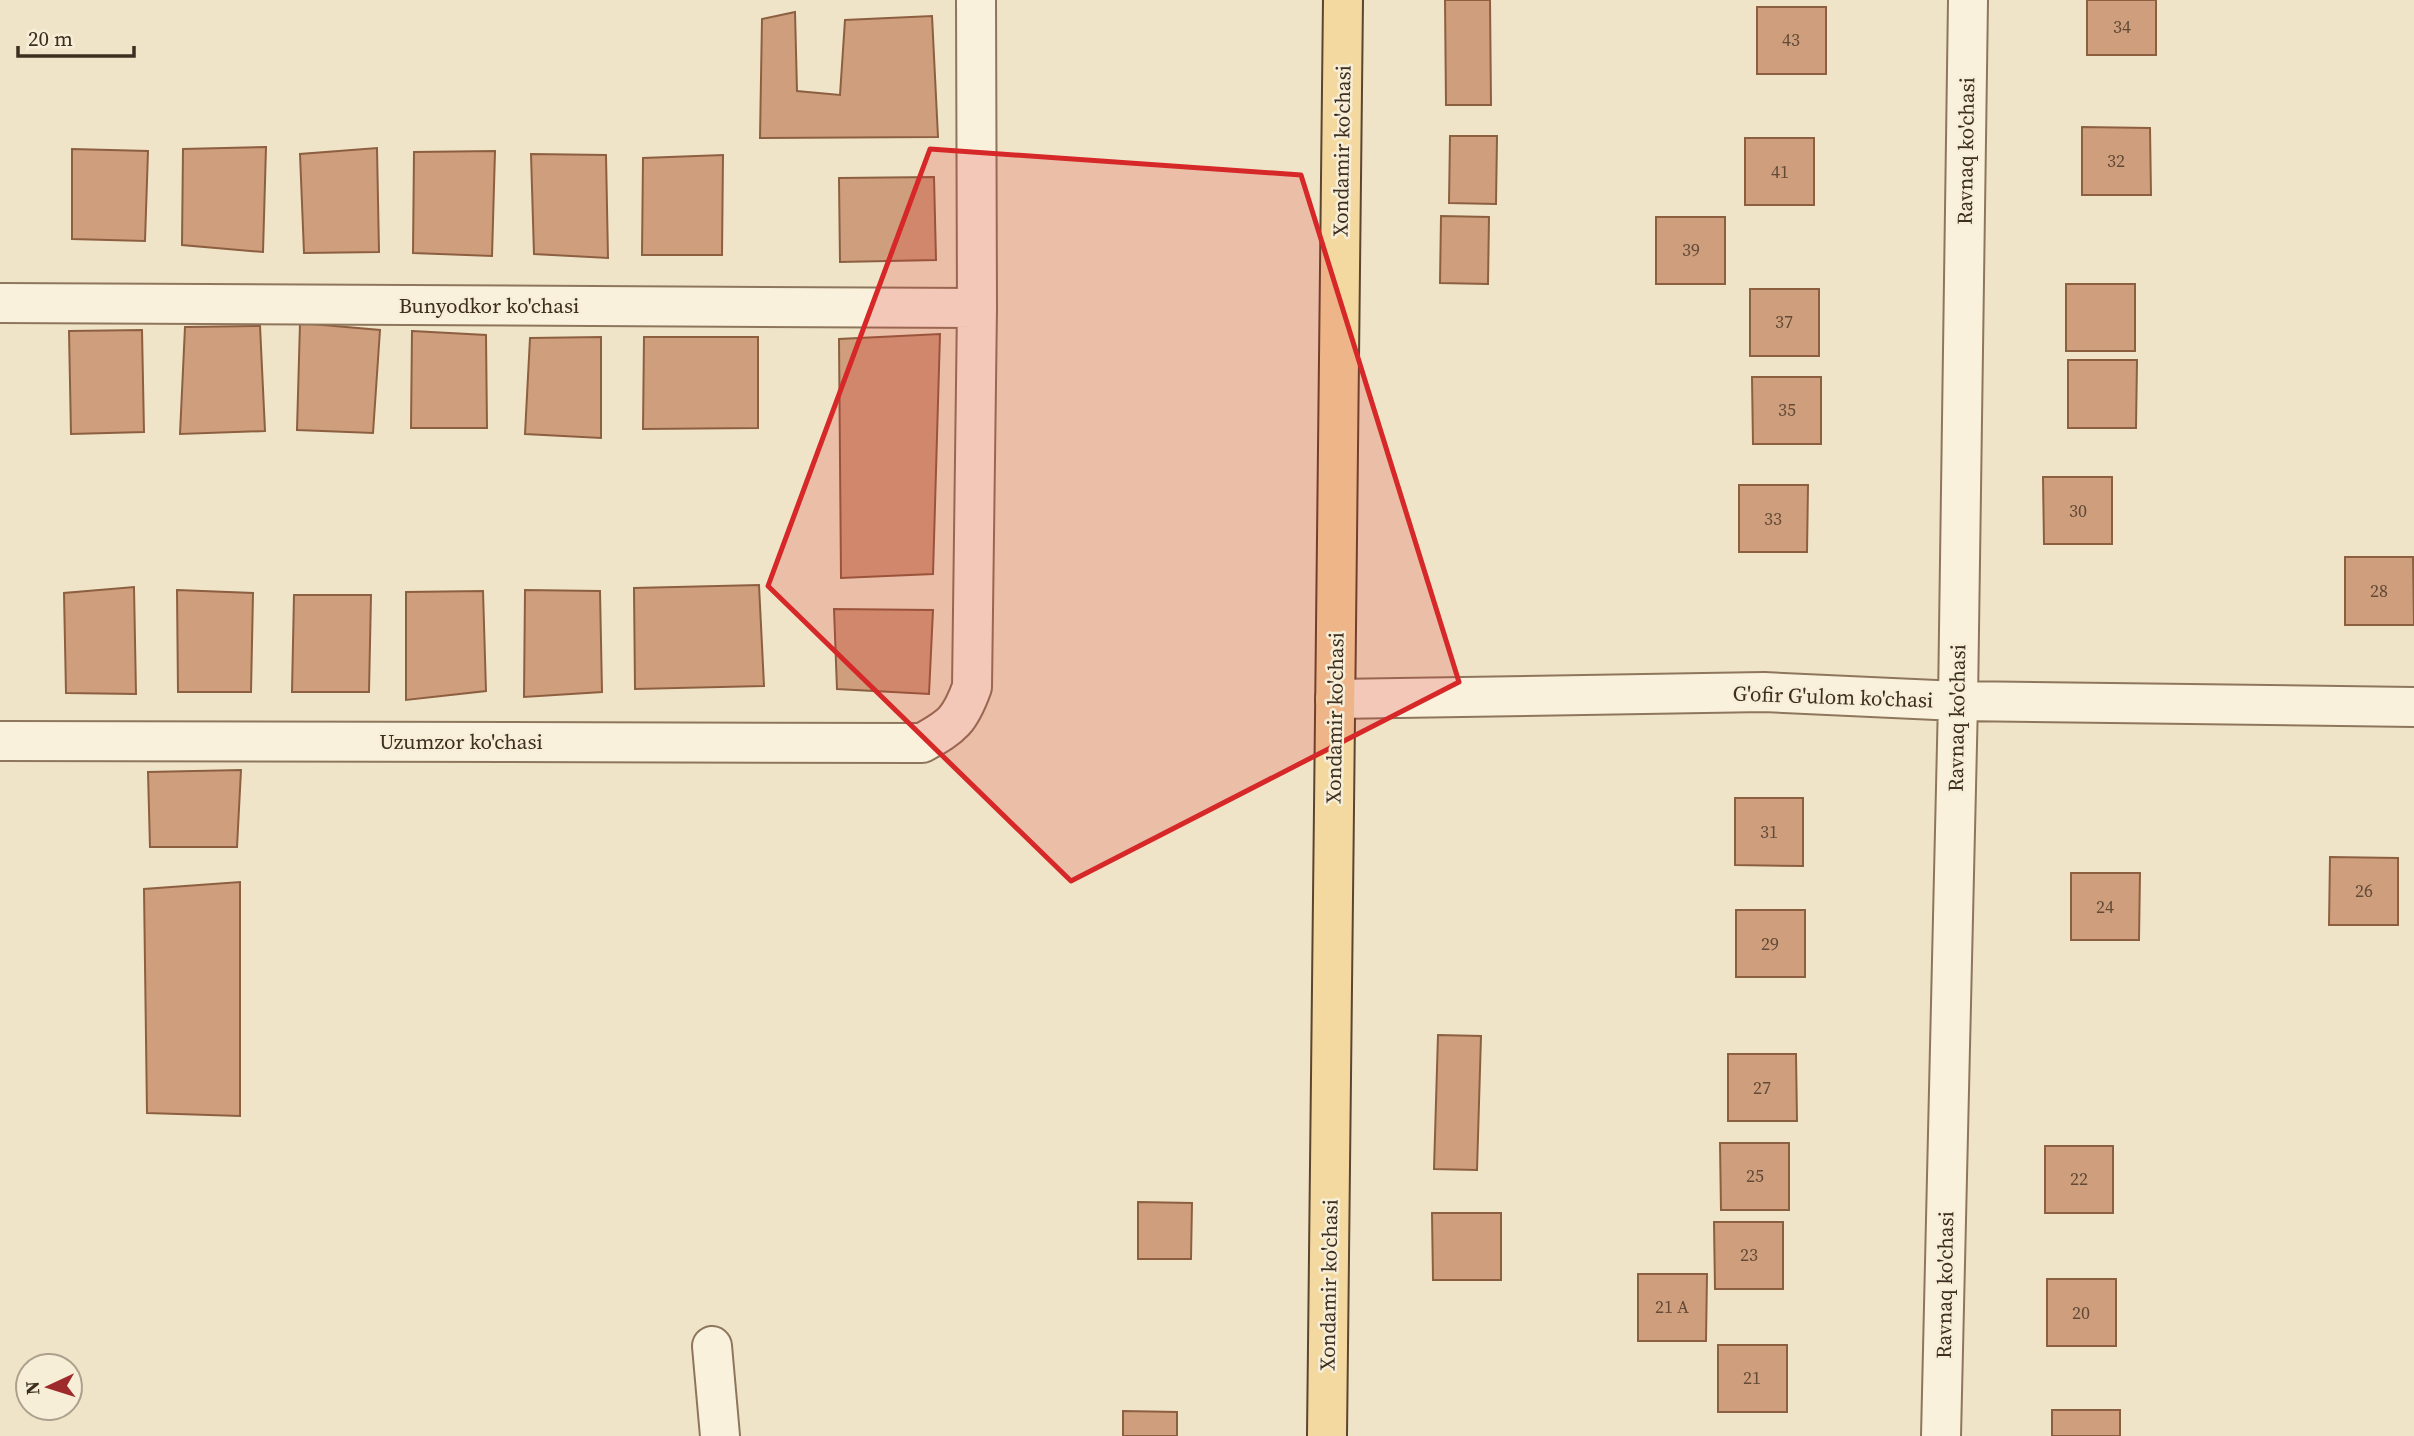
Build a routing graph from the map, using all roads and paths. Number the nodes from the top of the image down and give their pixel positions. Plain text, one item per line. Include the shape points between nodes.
1 (976, 0) edge
2 (1343, 0) edge
3 (1968, 0) edge
4 (0, 303) edge
5 (977, 308) junction
6 (1335, 699) junction
7 (1958, 701) junction
8 (2414, 707) edge
9 (0, 741) edge
10 (712, 1346) dead end
11 (720, 1436) edge
12 (1327, 1436) edge
13 (1941, 1436) edge

1 - 5 street
2 - 6 main road, Xondamir ko'chasi
3 - 7 street, Ravnaq ko'chasi
4 - 5 street, Bunyodkor ko'chasi
5 - 9 street, Uzumzor ko'chasi via 972,687 963,711 947,729 922,743
6 - 7 street, G'ofir G'ulom ko'chasi via 1764,692
6 - 12 main road, Xondamir ko'chasi
7 - 8 street, G'ofir G'ulom ko'chasi
7 - 13 street, Ravnaq ko'chasi
10 - 11 street

